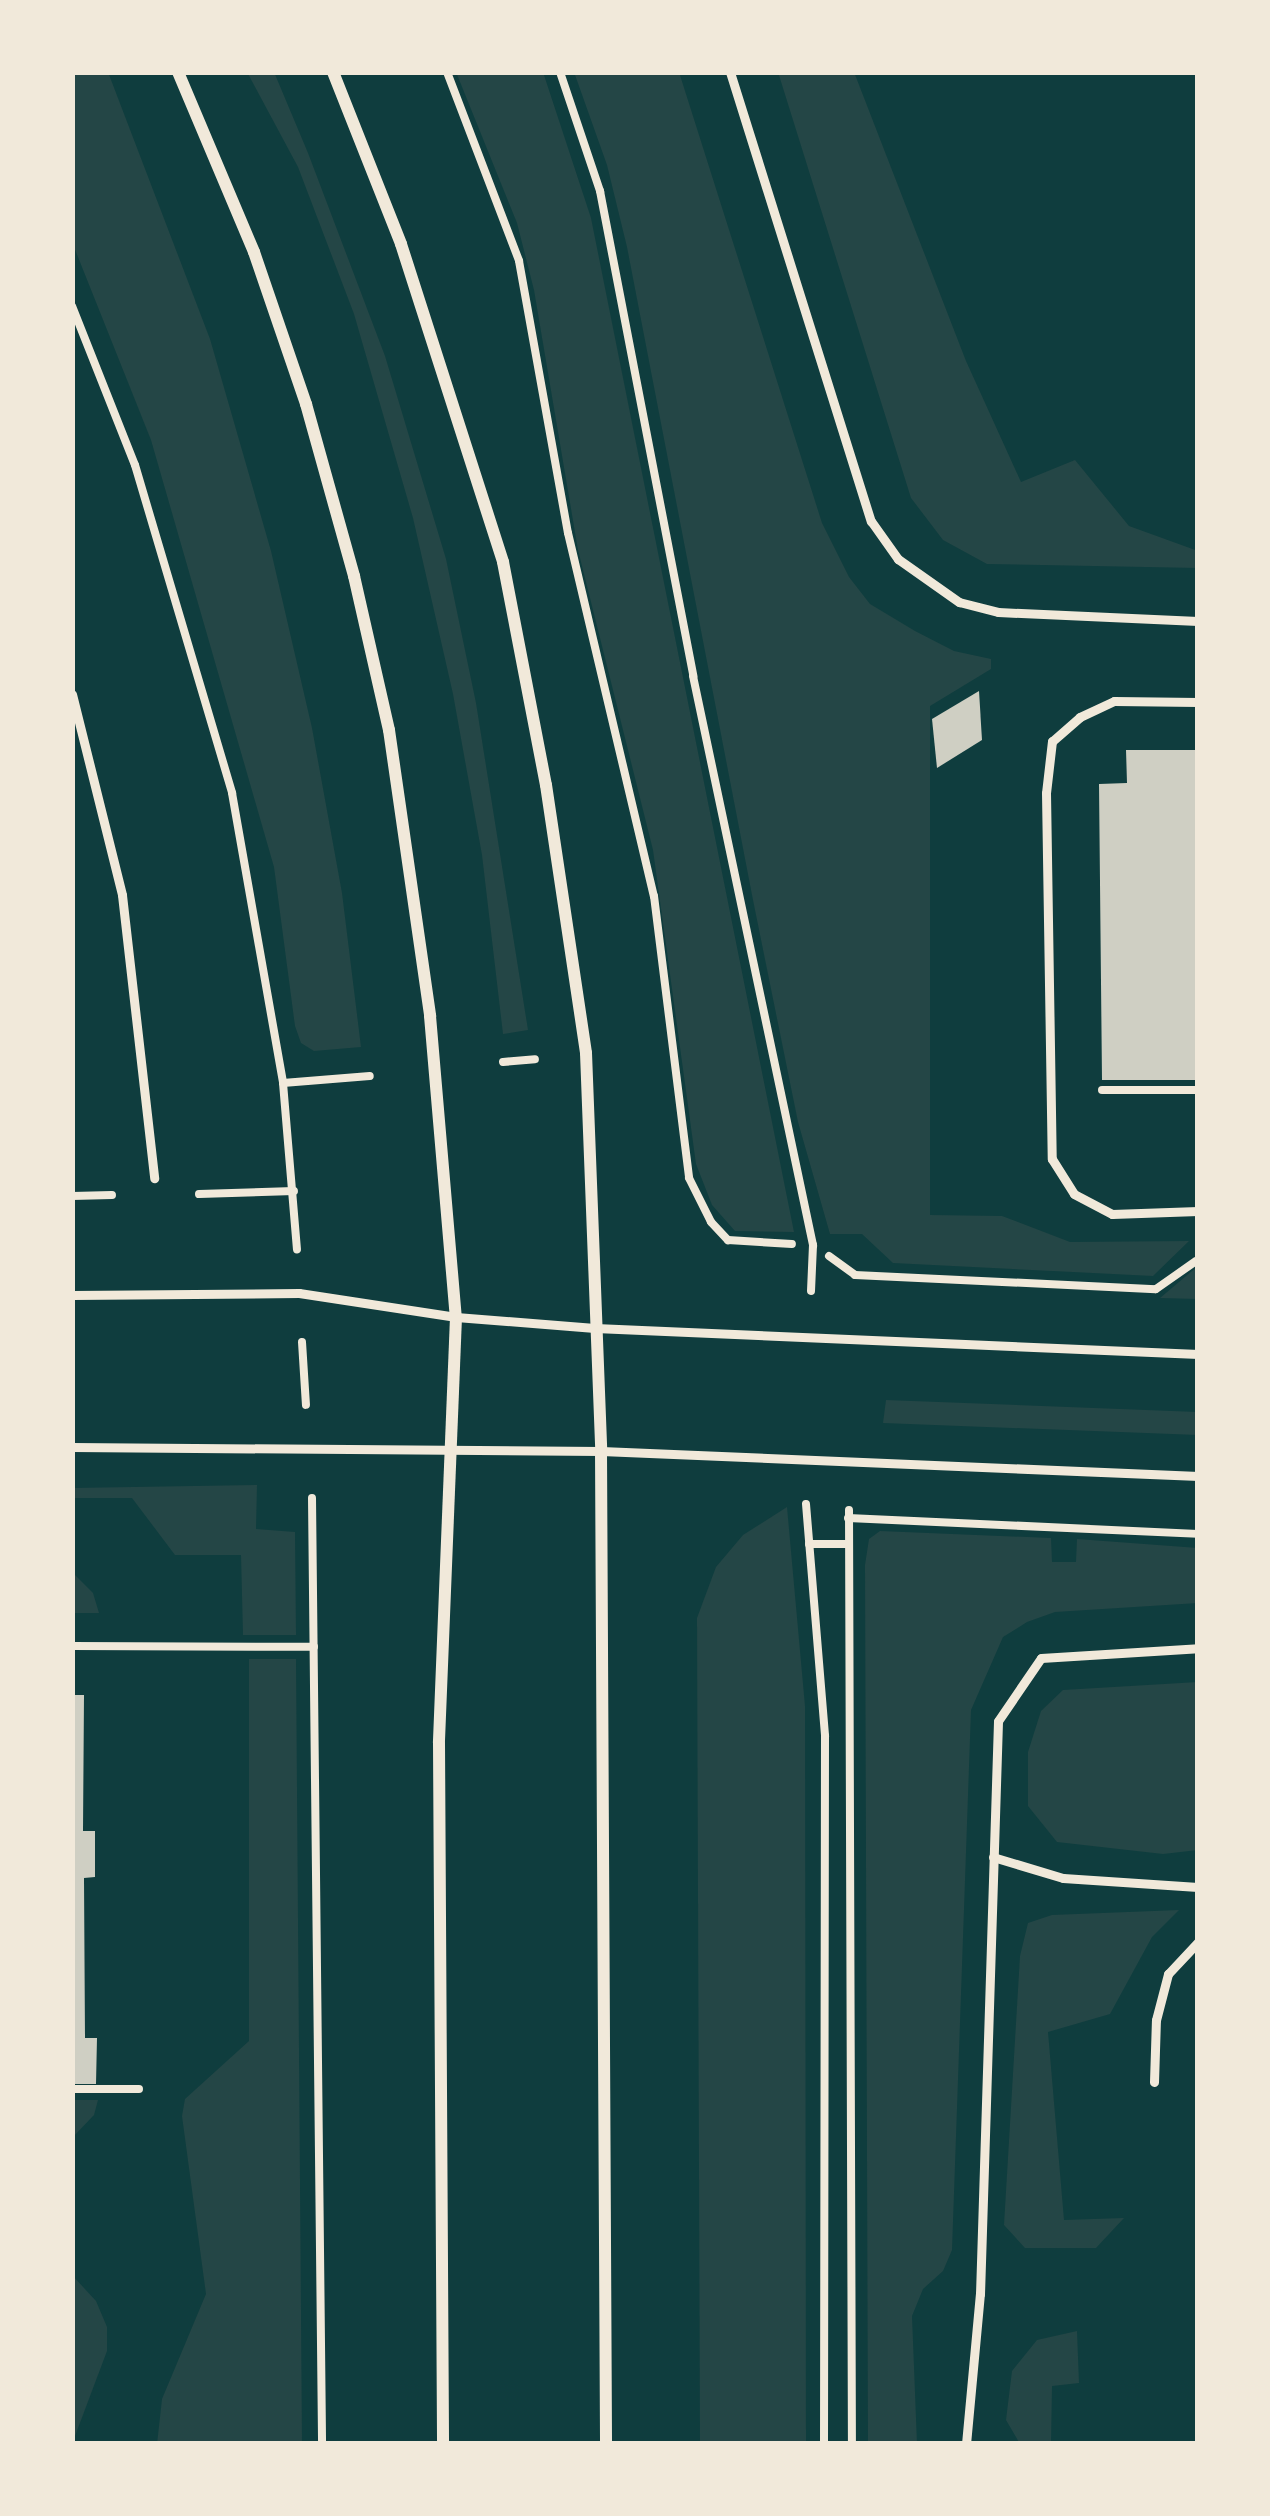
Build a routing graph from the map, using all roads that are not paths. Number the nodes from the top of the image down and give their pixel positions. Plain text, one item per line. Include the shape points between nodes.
1 (178, 72) edge
2 (333, 72) edge
3 (730, 72) edge
4 (1198, 621) edge
5 (72, 694) edge
6 (1198, 702) edge
7 (154, 1178) dead end
8 (1198, 1211) edge
9 (72, 1295) edge
10 (456, 1317) junction
11 (596, 1328) junction
12 (1198, 1354) edge
13 (72, 1447) edge
14 (447, 1448) junction
15 (601, 1450) junction
16 (1198, 1476) edge
17 (1198, 1648) edge
18 (993, 1857) junction
19 (1198, 1887) edge
20 (1198, 1942) edge
21 (1154, 2082) dead end
22 (443, 2444) edge
23 (606, 2444) edge
24 (966, 2444) edge

1 - 10 street via 254,251 355,576 413,883
2 - 11 street via 400,244 503,562 586,1053
3 - 4 lane via 872,521 898,559 959,602 998,612
5 - 7 lane via 122,895
6 - 8 lane via 1114,701 1081,717 1052,742 1046,793 1052,1159 1074,1194 1112,1214
9 - 10 lane via 299,1293
10 - 11 lane
10 - 14 street
11 - 12 lane
11 - 15 street
13 - 14 lane
14 - 15 lane
14 - 22 street via 439,1743
15 - 16 lane
15 - 23 street
17 - 18 lane via 1041,1658 998,1721
18 - 19 lane via 1063,1878
18 - 24 lane via 980,2294
20 - 21 lane via 1168,1974

